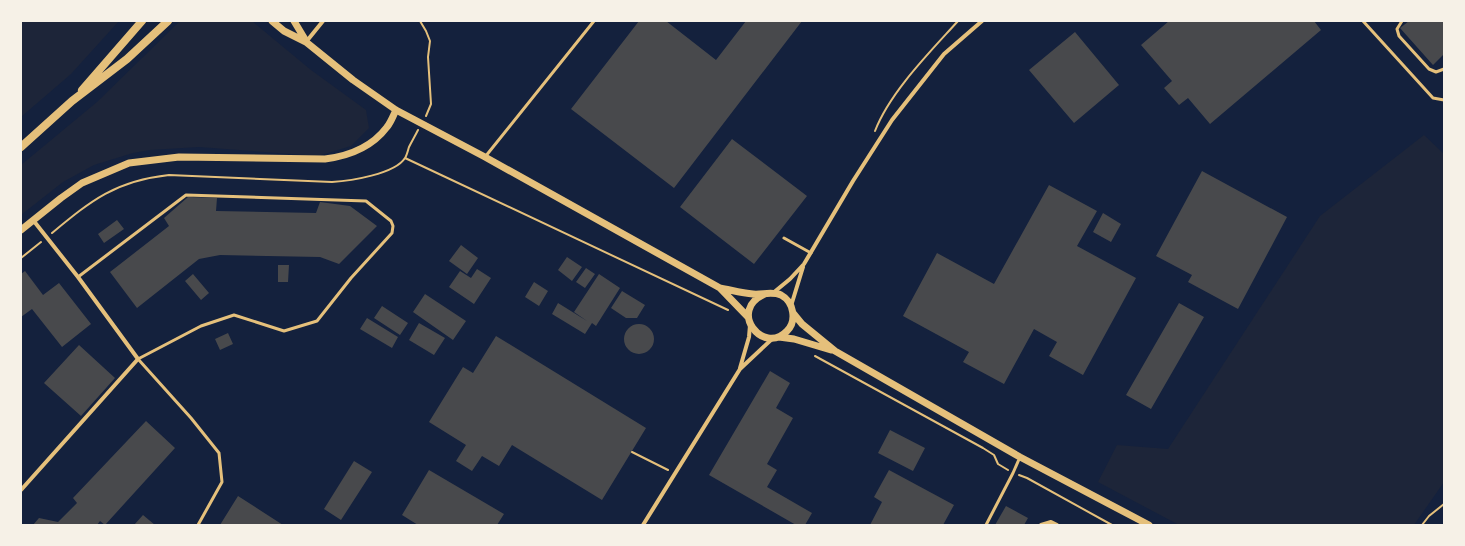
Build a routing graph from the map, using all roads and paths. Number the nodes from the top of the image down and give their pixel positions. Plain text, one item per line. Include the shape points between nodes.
1 (142, 21) edge
2 (168, 21) edge
3 (272, 21) edge
4 (294, 21) edge
5 (323, 21) edge
6 (420, 21) edge
7 (594, 21) edge
8 (958, 21) edge
9 (982, 21) edge
10 (1363, 21) edge
11 (1402, 21) edge
12 (306, 42) junction
13 (1444, 69) edge
14 (1444, 100) edge
15 (72, 102) junction
16 (396, 110) junction
17 (422, 124) junction
18 (874, 134) dead end
19 (21, 147) edge
20 (485, 157) junction
21 (405, 158) dead end
22 (34, 220) junction
23 (21, 230) edge
24 (784, 238) dead end
25 (810, 253) junction
26 (804, 264) junction
27 (78, 277) junction
28 (720, 288) junction
29 (769, 293) junction
30 (733, 302) junction
31 (792, 310) junction
32 (728, 311) dead end
33 (749, 321) junction
34 (776, 338) junction
35 (836, 351) junction
36 (138, 359) junction
37 (740, 369) junction
38 (632, 452) dead end
39 (1020, 457) junction
40 (674, 473) junction
41 (21, 490) edge
42 (1444, 504) edge
43 (198, 525) edge
44 (643, 525) edge
45 (986, 525) edge
46 (1041, 525) edge
47 (1057, 525) edge
48 (1149, 525) edge
49 (1422, 525) edge

1 - 15 main road
2 - 15 main road via 128,59
3 - 12 street via 284,31
4 - 12 street
5 - 12 street
6 - 17 path via 430,41 428,72 431,104
7 - 20 lane
8 - 18 path via 912,72 881,115
9 - 25 street via 944,54 892,120
10 - 14 lane via 1433,98
11 - 13 lane via 1397,29 1399,36 1429,68 1436,72
12 - 16 street
15 - 19 main road
16 - 17 street
16 - 22 street via 388,127 373,141 354,153 325,158 179,157 129,163 82,183
17 - 20 street
17 - 21 path
20 - 28 street
22 - 23 street
22 - 27 street
24 - 25 lane
25 - 26 street
26 - 29 street via 790,279
26 - 31 street
27 - 36 street
27 - 36 lane via 186,195 366,201 391,221 392,233 351,278 317,322 284,331 234,315 201,326
28 - 29 street via 753,294
28 - 30 street
29 - 31 street via 781,295
29 - 33 street via 753,302 749,309
30 - 32 path
30 - 33 street
31 - 34 street via 793,321 790,328
31 - 35 street via 805,327
33 - 34 street via 759,335
33 - 37 street via 749,337
34 - 35 street via 802,340
34 - 37 street
35 - 39 street
36 - 41 street
36 - 43 lane via 191,418 218,453 222,482
37 - 40 street
38 - 40 path
39 - 45 lane
39 - 48 street
40 - 44 street
42 - 49 path
46 - 47 street via 1051,522

